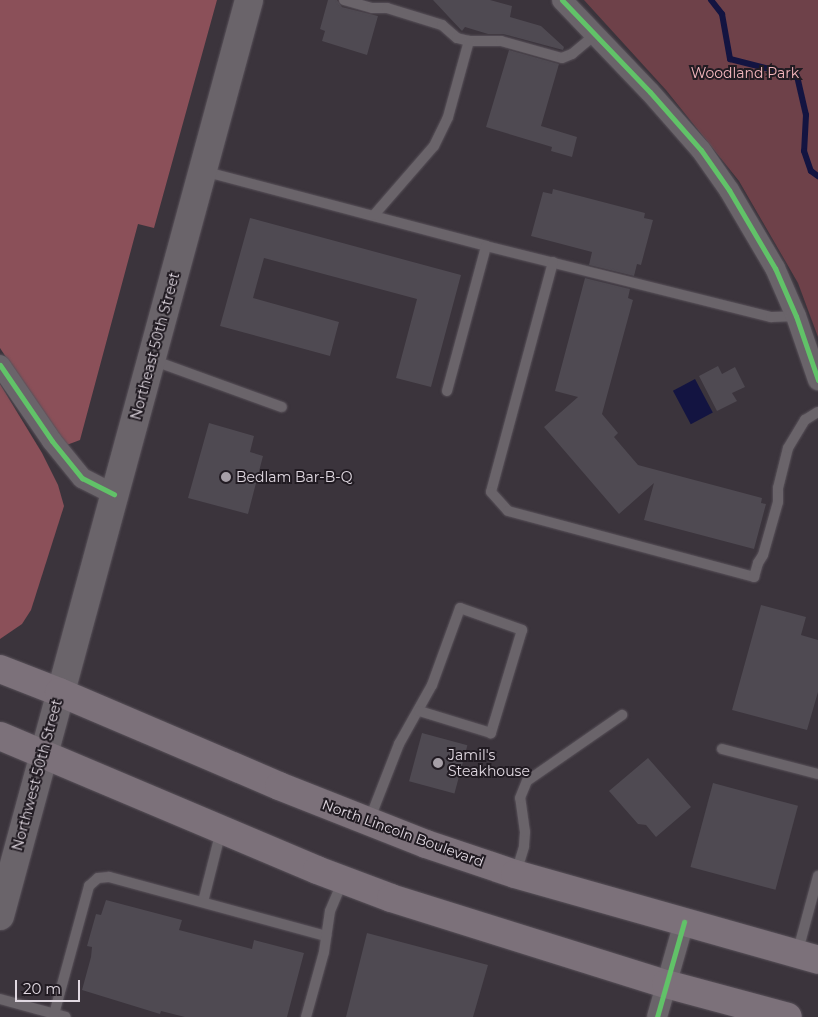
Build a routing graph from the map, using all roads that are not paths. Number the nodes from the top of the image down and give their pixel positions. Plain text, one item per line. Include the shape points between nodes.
1 (249, 0) edge
2 (344, 0) edge
3 (562, 0) edge
4 (595, 35) junction
5 (469, 41) junction
6 (203, 171) junction
7 (374, 215) junction
8 (486, 246) junction
9 (553, 262) junction
10 (796, 316) junction
11 (151, 360) junction
12 (0, 365) edge
13 (818, 380) edge
14 (447, 391) dead end
15 (282, 407) dead end
16 (818, 412) edge
17 (114, 494) junction
18 (0, 669) edge
19 (59, 692) junction
20 (419, 711) junction
21 (622, 715) dead end
22 (0, 736) edge
23 (722, 749) dead end
24 (43, 752) junction
25 (818, 774) edge
26 (369, 821) junction
27 (222, 828) junction
28 (7, 866) edge
29 (515, 874) junction
30 (818, 876) edge
31 (344, 880) junction
32 (203, 902) junction
33 (0, 916) edge
34 (684, 922) junction
35 (326, 936) junction
36 (808, 957) edge
37 (666, 984) junction
38 (0, 999) edge
39 (54, 1014) junction
40 (66, 1017) edge
41 (306, 1017) edge
42 (657, 1017) edge
43 (788, 1017) edge

1 - 6 main road, Northeast 50th Street
2 - 5 lane via 372,8 387,8 442,25 457,38
3 - 4 street
4 - 5 lane via 562,58 501,41
4 - 10 street via 701,150 775,268
5 - 7 lane via 448,117 434,146
6 - 7 lane
6 - 11 main road, Northeast 50th Street
7 - 8 lane
8 - 9 lane
8 - 14 lane
9 - 10 lane via 772,317
9 - 16 lane via 491,492 508,511 754,577 764,555 778,502 778,488 788,448 805,420
10 - 13 street
11 - 15 lane
11 - 17 main road, Northeast 50th Street
12 - 17 street via 52,441 82,478
17 - 19 main road, Northeast 50th Street
18 - 19 main road, North Lincoln Boulevard
19 - 24 main road, Northwest 50th Street
19 - 26 main road, North Lincoln Boulevard
20 - 20 lane via 460,608 522,630 491,733
20 - 26 lane via 399,744
21 - 29 lane via 527,781 520,798 524,846
22 - 24 main road
23 - 25 lane
24 - 27 main road
24 - 28 main road, Northwest 50th Street
26 - 29 main road, North Lincoln Boulevard
27 - 31 main road
27 - 32 lane
28 - 33 main road, Northwest 50th Street
29 - 34 main road, North Lincoln Boulevard
30 - 36 lane
31 - 35 lane via 330,911
31 - 37 main road via 476,926
32 - 35 lane
32 - 39 lane via 109,877 98,878 89,886
34 - 36 main road, North Lincoln Boulevard
34 - 37 street
35 - 41 lane
37 - 42 street
37 - 43 main road
38 - 39 lane
39 - 40 lane

